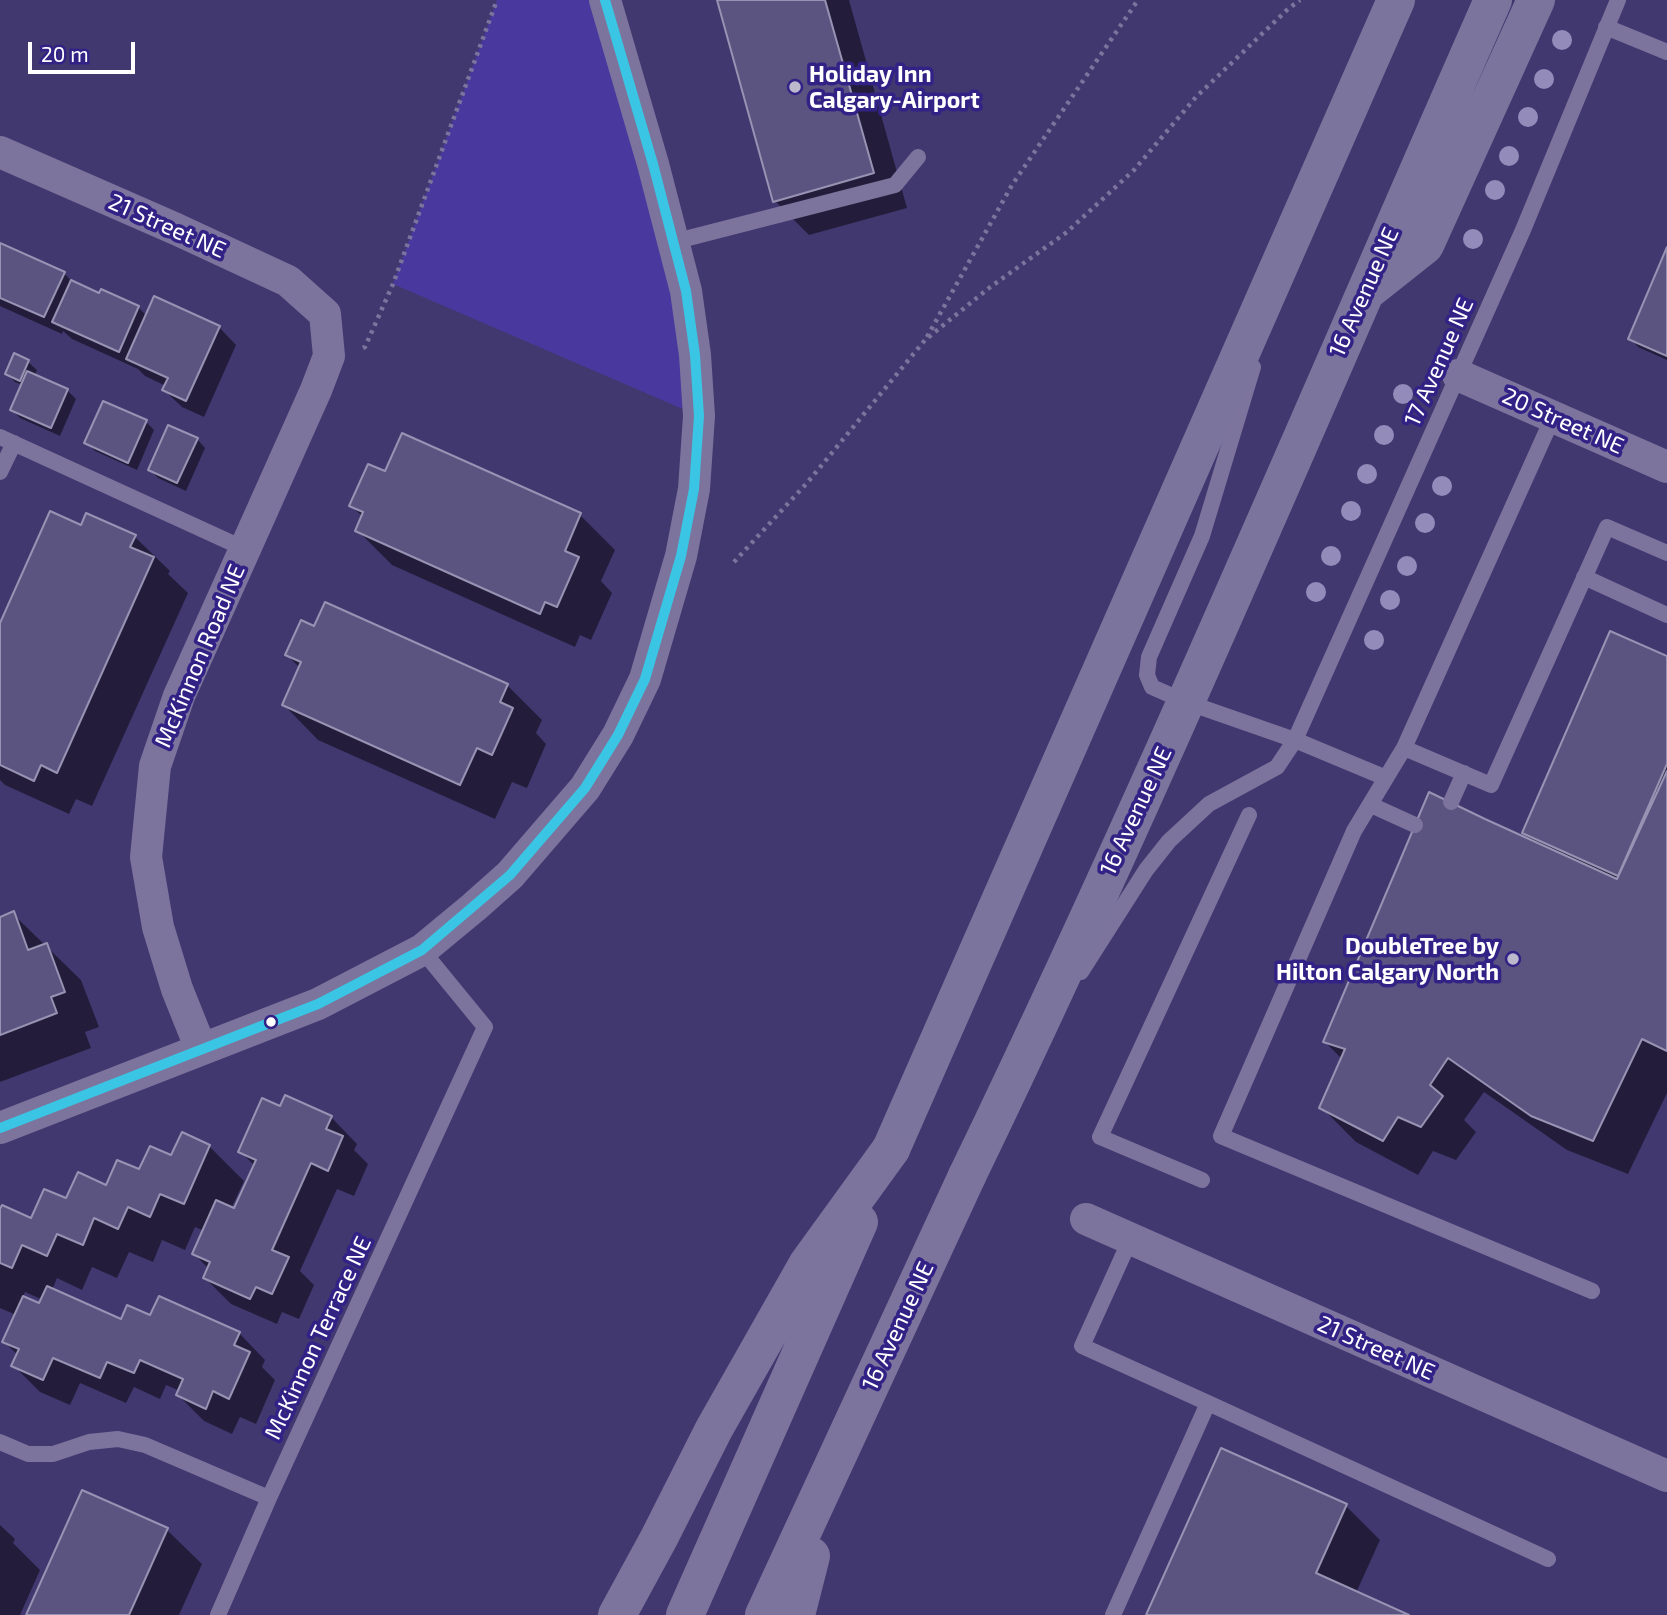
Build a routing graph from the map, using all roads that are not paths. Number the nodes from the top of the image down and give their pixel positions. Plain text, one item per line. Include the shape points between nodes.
1 (605, 0) edge
2 (1396, 0) edge
3 (1493, 0) edge
4 (1536, 0) edge
5 (1618, 0) edge
6 (1606, 27) junction
7 (1667, 52) edge
8 (0, 152) edge
9 (918, 156) dead end
10 (673, 242) junction
11 (1289, 244) junction
12 (1363, 294) junction
13 (324, 314) joint
14 (1458, 375) junction
15 (1553, 417) junction
16 (7, 440) edge
17 (1667, 467) edge
18 (0, 472) edge
19 (245, 550) junction
20 (1667, 553) edge
21 (1584, 577) junction
22 (1667, 615) edge
23 (1186, 702) junction
24 (1295, 740) junction
25 (1405, 748) junction
26 (1464, 774) junction
27 (1387, 778) junction
28 (1451, 802) dead end
29 (1371, 805) junction
30 (1249, 815) dead end
31 (1415, 825) dead end
32 (422, 950) junction
33 (201, 1049) junction
34 (1017, 1072) junction
35 (0, 1128) edge
36 (891, 1149) junction
37 (1202, 1180) dead end
38 (1086, 1219) dead end
39 (1130, 1240) junction
40 (1592, 1291) dead end
41 (1208, 1403) junction
42 (0, 1442) edge
43 (837, 1458) junction
44 (1667, 1476) edge
45 (269, 1498) junction
46 (1548, 1559) dead end
47 (218, 1615) edge
48 (617, 1615) edge
49 (685, 1615) edge
50 (764, 1615) edge
51 (796, 1615) edge
52 (1113, 1615) edge

1 - 10 street
2 - 11 highway
3 - 12 highway, 16 Avenue NE
4 - 12 highway via 1425,245
5 - 6 lane, 17 Avenue NE
6 - 7 lane
6 - 14 lane, 17 Avenue NE
8 - 13 street, 21 Street NE via 288,281
9 - 10 lane via 894,185
10 - 32 street via 695,355 697,465 681,556 645,679 586,789 510,874
11 - 23 lane via 1202,536 1149,657 1147,675 1152,687
11 - 36 highway
12 - 23 highway, 16 Avenue NE
13 - 19 street, McKinnon Road NE via 329,356
14 - 15 street, 20 Street NE
14 - 24 lane, 17 Avenue NE
15 - 17 street, 20 Street NE
15 - 25 lane
16 - 18 lane
16 - 19 lane
19 - 33 street, McKinnon Road NE via 179,695 155,766 146,857 158,927
20 - 21 lane via 1607,527
21 - 22 lane
21 - 26 lane via 1491,785
23 - 24 lane
23 - 34 highway, 16 Avenue NE
24 - 27 lane
24 - 34 lane, 17 Avenue NE via 1277,767 1209,804 1169,841
25 - 26 lane
25 - 27 lane
26 - 28 lane
27 - 29 lane
29 - 31 lane
29 - 40 lane via 1354,831 1221,1136
30 - 37 lane via 1100,1137
32 - 33 street via 318,1004
32 - 45 lane, McKinnon Terrace NE via 485,1027
33 - 35 street
34 - 43 highway, 16 Avenue NE
36 - 48 highway via 807,1265
36 - 49 highway
38 - 39 street, 21 Street NE
39 - 41 lane via 1082,1346
39 - 44 street, 21 Street NE
41 - 46 lane
41 - 52 lane
42 - 45 lane via 29,1454 53,1454 118,1439 145,1445
43 - 50 highway, 16 Avenue NE
43 - 51 highway
45 - 47 lane

